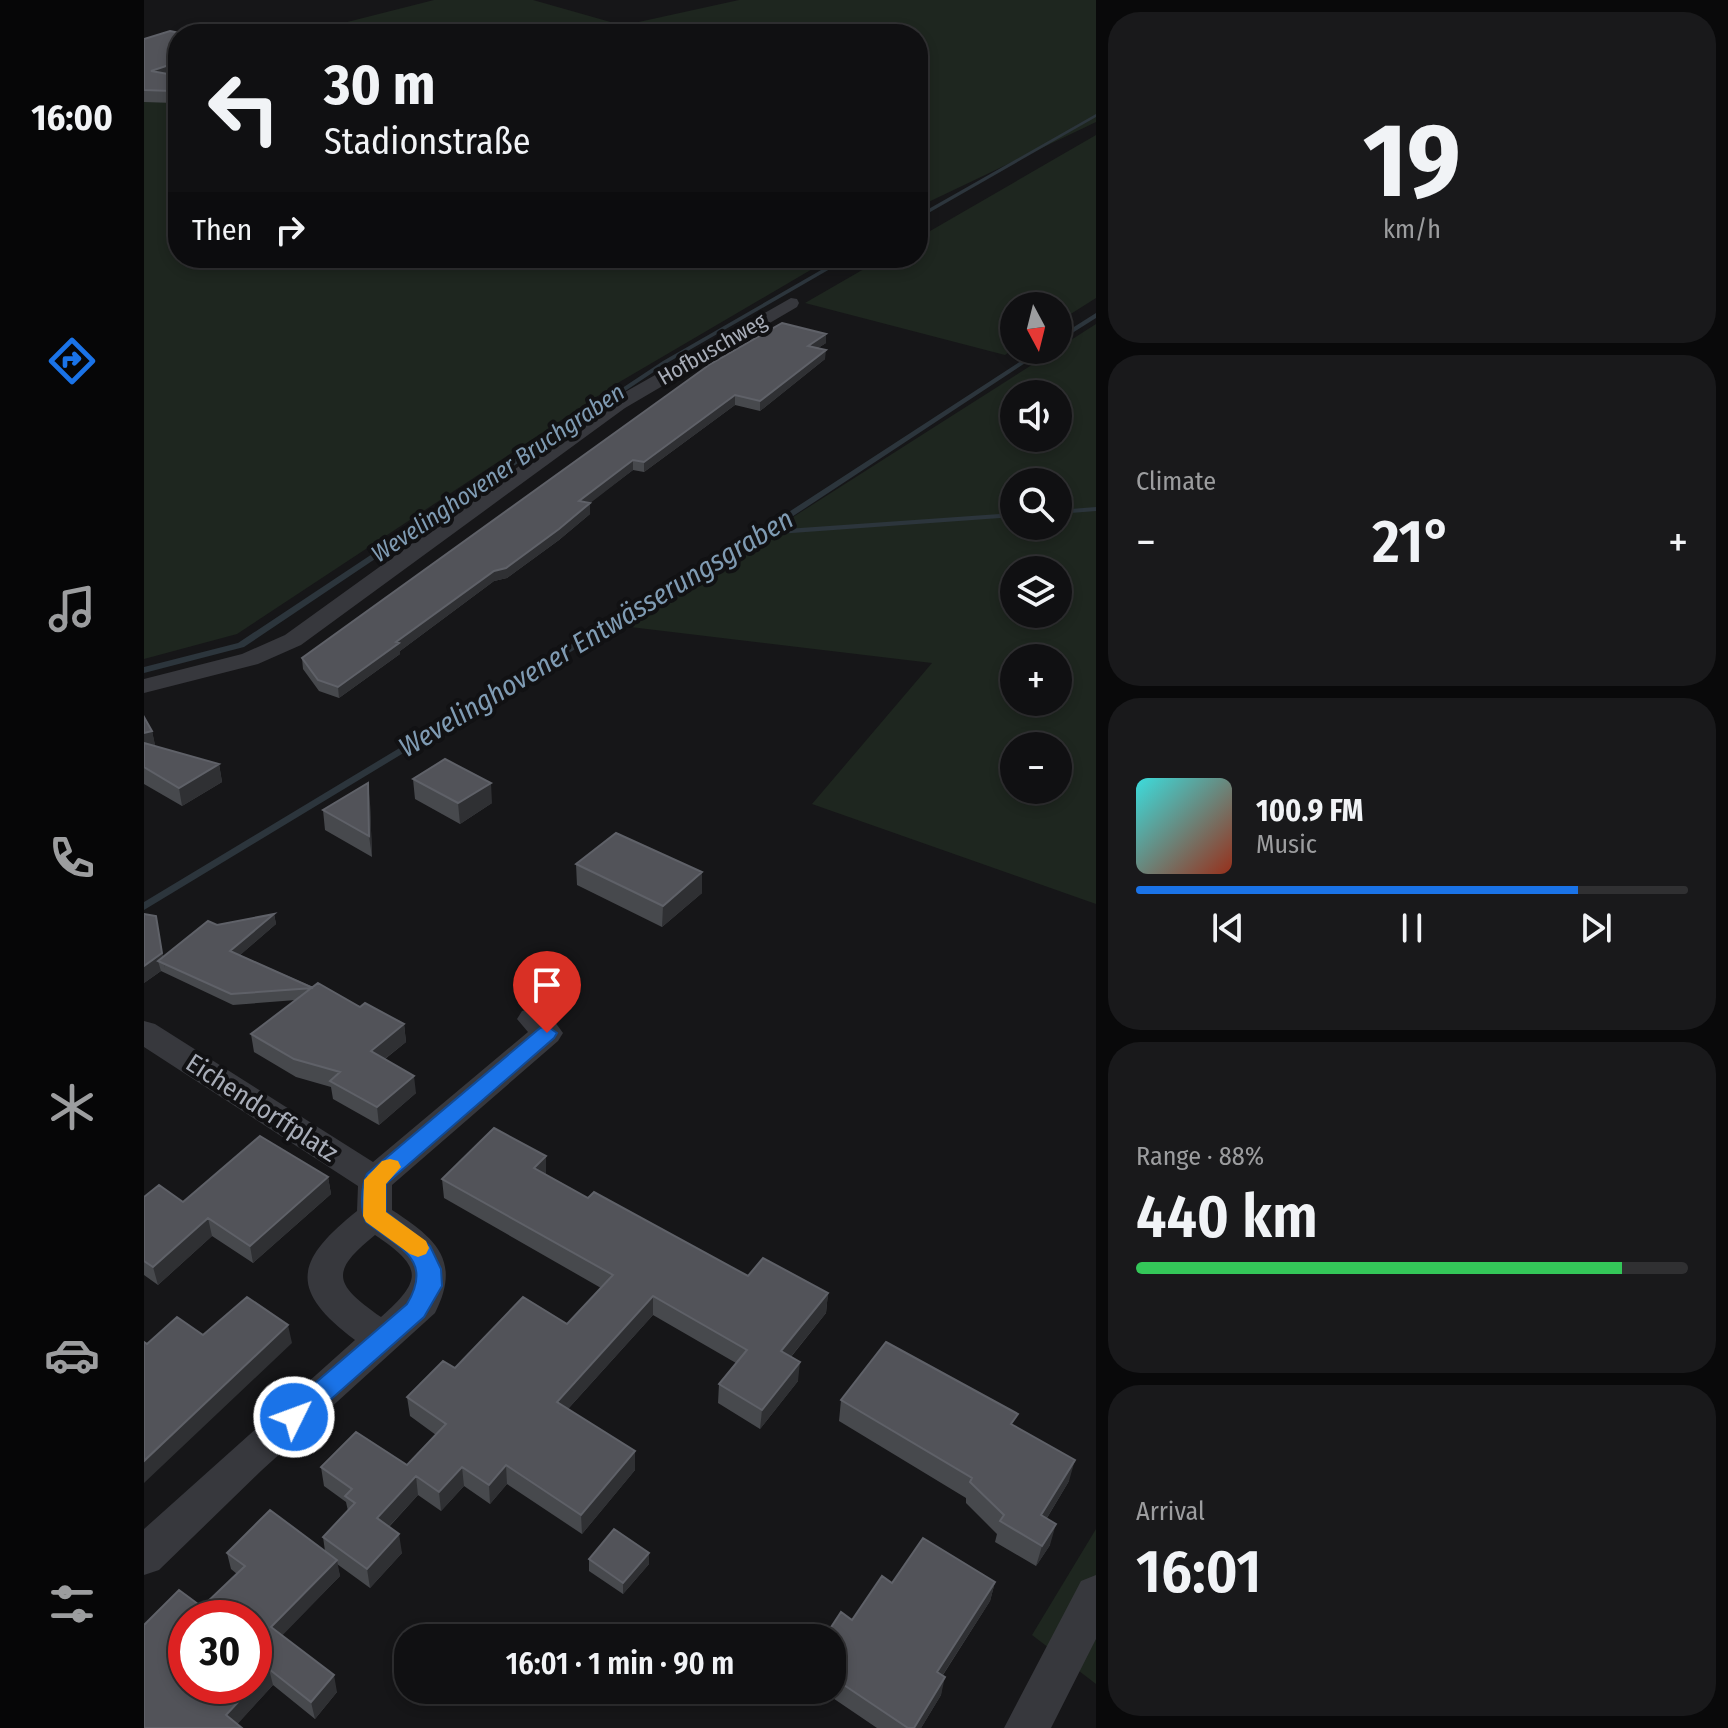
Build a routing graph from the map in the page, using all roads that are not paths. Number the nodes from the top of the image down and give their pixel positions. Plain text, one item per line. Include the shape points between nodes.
1 (791, 303) dead end
2 (144, 686) edge
3 (533, 1019) dead end
4 (144, 1032) edge
5 (375, 1198) junction
6 (382, 1339) junction
7 (144, 1556) edge
8 (1096, 1595) edge
9 (1027, 1728) edge

1 - 2 street, Hofbuschweg via 618,404 293,640 250,659
3 - 5 street via 547,1033
4 - 5 street, Eichendorffplatz
5 - 6 street, Eichendorffplatz via 415,1244 431,1278 422,1303
5 - 6 street via 333,1252 325,1275 337,1304
6 - 7 street, Eichendorffplatz
8 - 9 street

